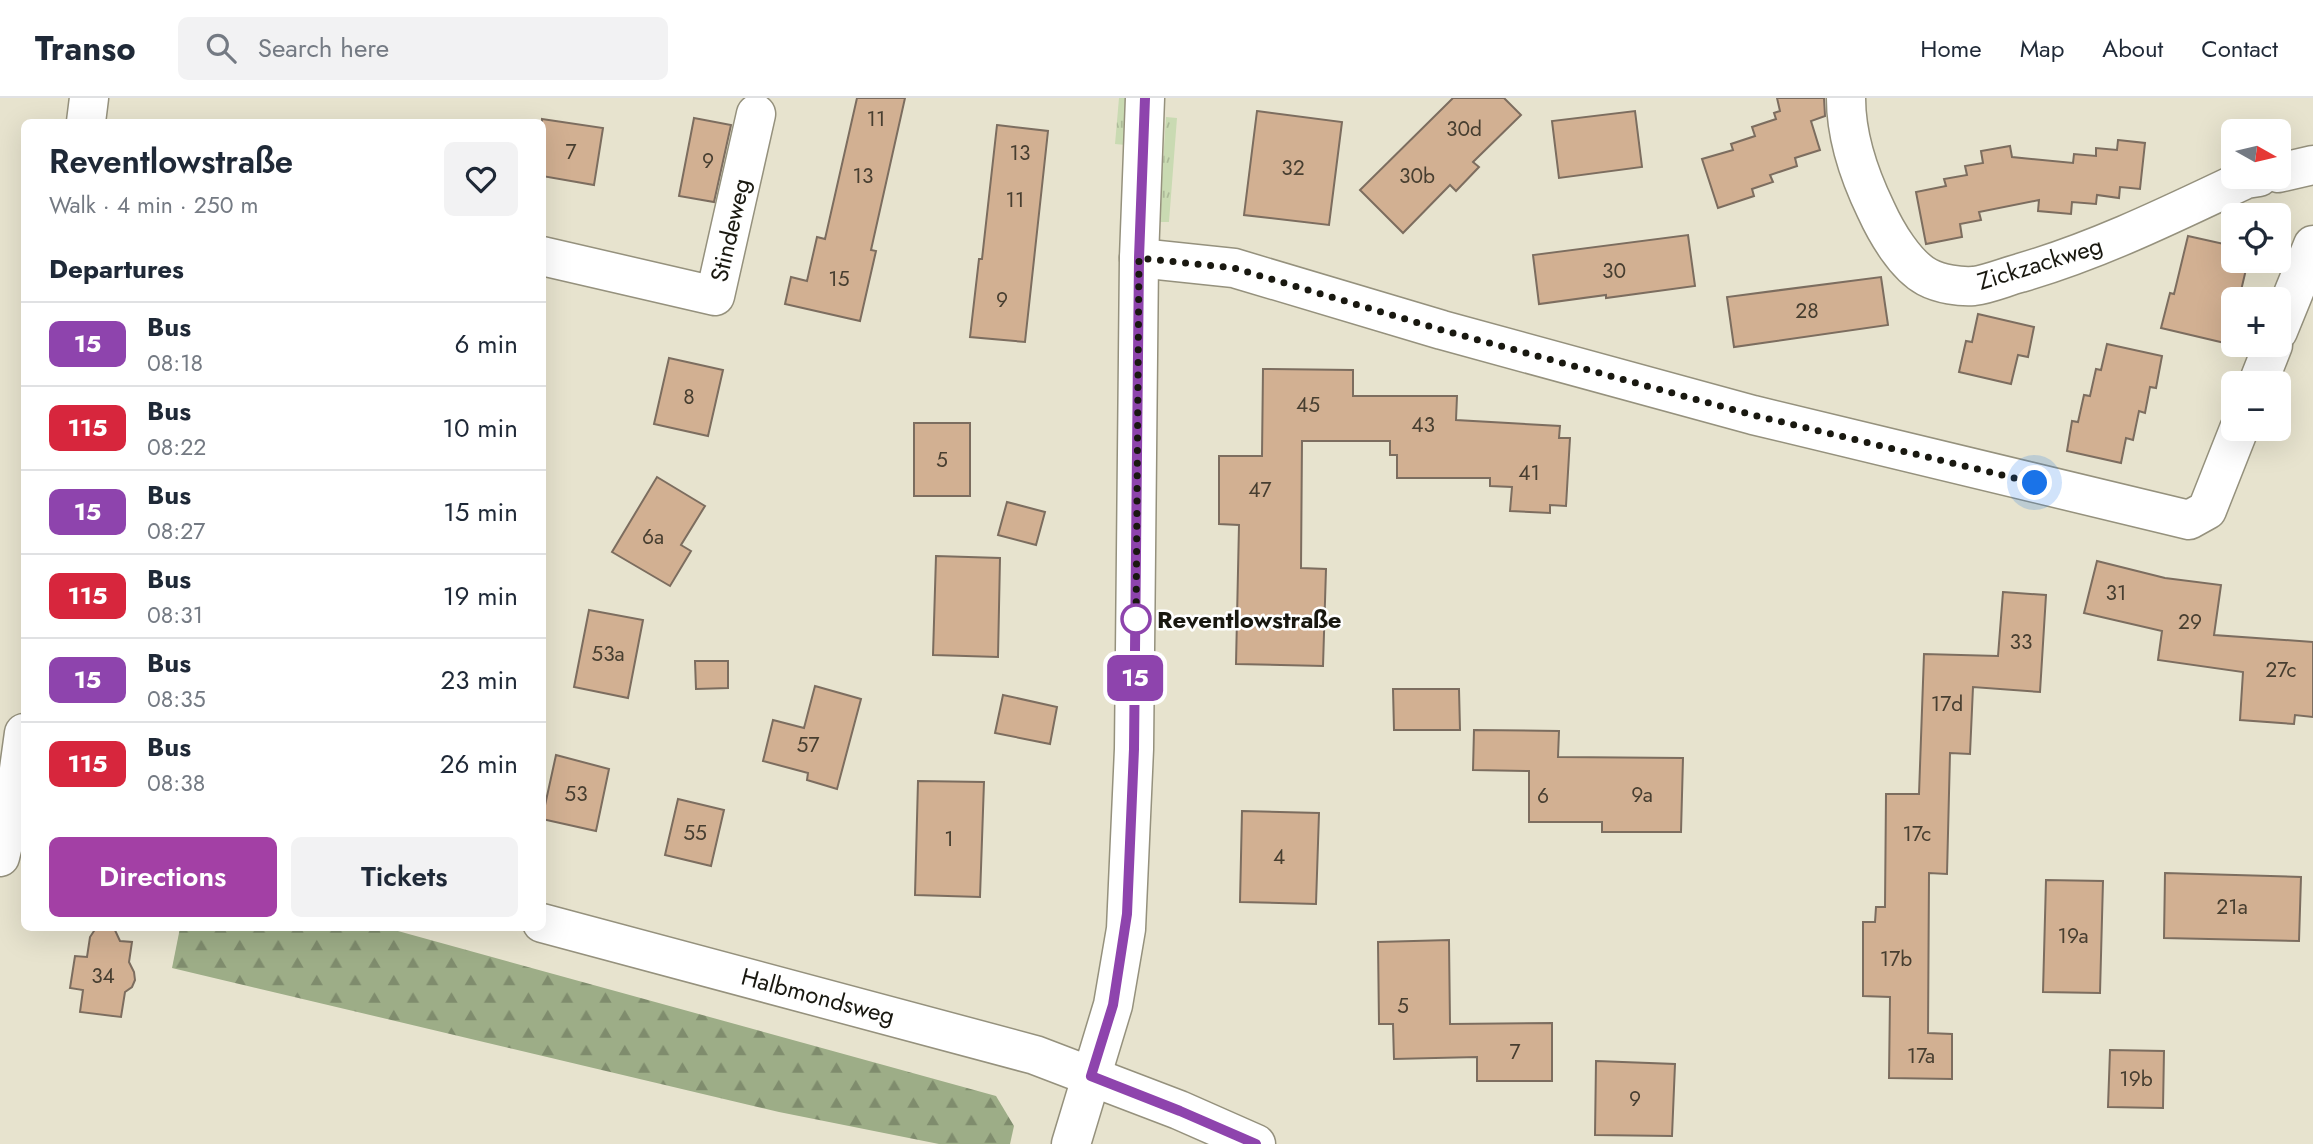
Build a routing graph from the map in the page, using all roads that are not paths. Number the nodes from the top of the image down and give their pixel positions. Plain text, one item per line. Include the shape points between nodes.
1 (89, 98) edge
2 (1145, 98) edge
3 (1846, 98) edge
4 (756, 114) dead end
5 (86, 119) edge
6 (2313, 165) edge
7 (2291, 170) edge
8 (2225, 189) edge
9 (2313, 245) edge
10 (546, 257) edge
11 (1139, 258) junction
12 (2291, 299) edge
13 (2234, 441) edge
14 (21, 750) edge
15 (14, 790) edge
16 (0, 857) edge
17 (546, 924) edge
18 (1091, 1076) junction
19 (1071, 1144) edge
20 (1256, 1144) edge

1 - 5 street
2 - 11 street
3 - 8 street, Zickzackweg via 1865,189 1884,229 1926,276 1950,284 1974,286 2043,266 2113,241
4 - 10 street, Stindeweg via 715,296
6 - 7 street
9 - 12 street
11 - 13 street via 1234,268 1753,415 2189,520 2207,510
11 - 18 street via 1134,749 1126,922 1113,1005
14 - 15 street
15 - 16 street
17 - 18 street, Halbmondsweg via 1006,1046
18 - 19 street
18 - 20 street

